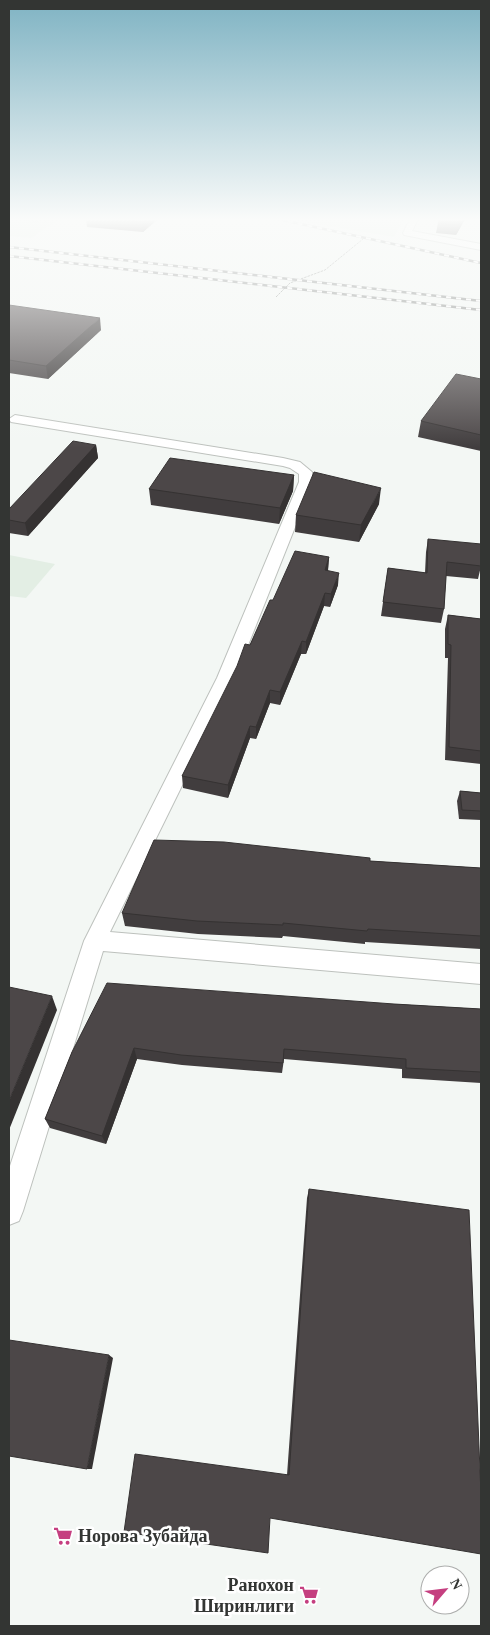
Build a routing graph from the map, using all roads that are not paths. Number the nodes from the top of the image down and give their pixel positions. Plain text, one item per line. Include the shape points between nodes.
1 (15, 419) dead end
2 (95, 941) junction
3 (481, 974) edge
4 (9, 1211) edge

1 - 2 street via 283,462 296,465 305,472 306,482 226,678
2 - 3 street
2 - 4 street

